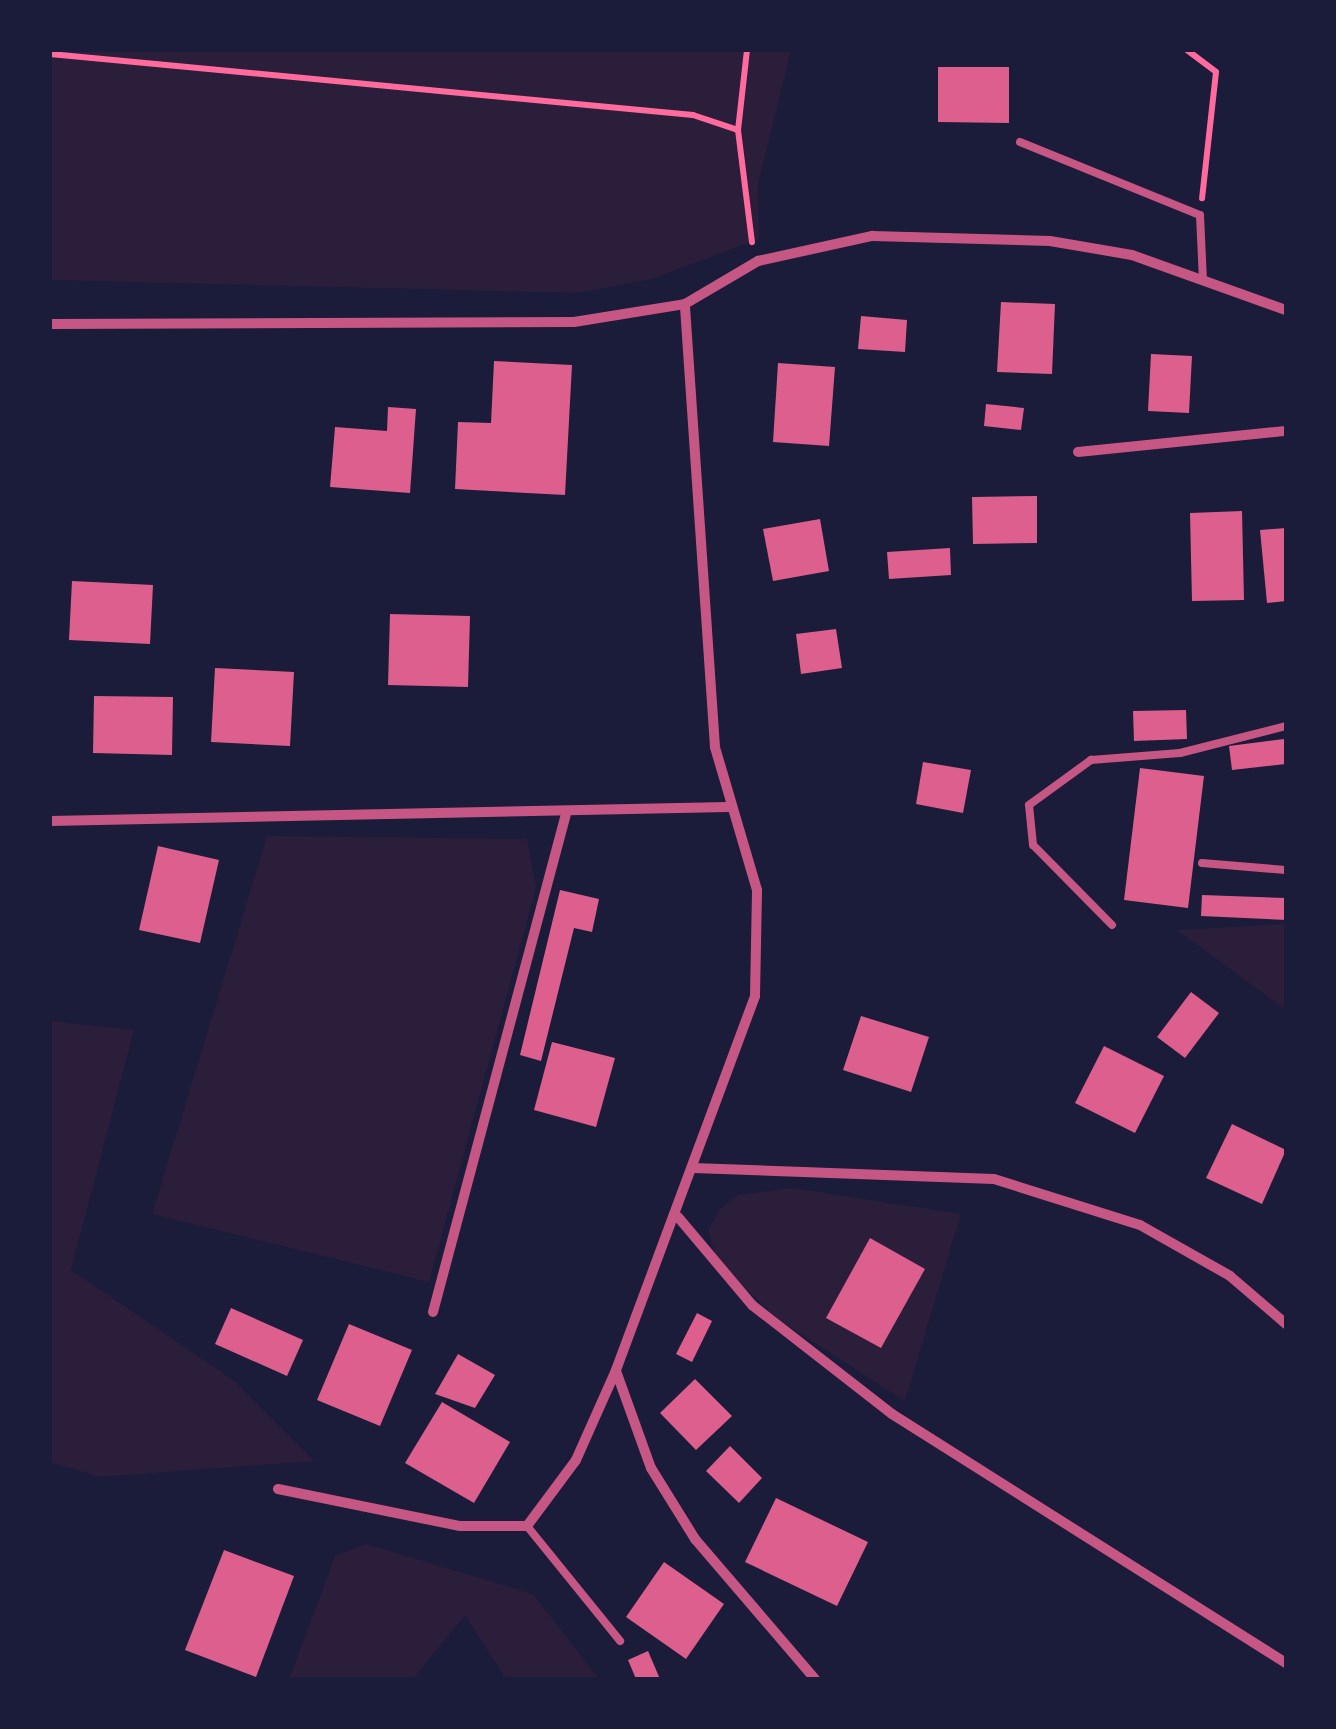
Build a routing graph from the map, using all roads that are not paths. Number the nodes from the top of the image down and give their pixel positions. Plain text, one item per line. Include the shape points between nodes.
1 (1020, 142) dead end
2 (1203, 281) junction
3 (685, 304) junction
4 (1286, 310) edge
5 (50, 324) edge
6 (1286, 430) edge
7 (1078, 452) dead end
8 (1286, 726) edge
9 (728, 806) junction
10 (566, 814) junction
11 (50, 822) edge
12 (1202, 863) dead end
13 (1286, 870) edge
14 (1112, 925) dead end
15 (693, 1168) junction
16 (678, 1217) junction
17 (433, 1312) dead end
18 (1286, 1324) edge
19 (616, 1370) junction
20 (278, 1489) dead end
21 (528, 1526) junction
22 (620, 1641) dead end
23 (1286, 1663) edge
24 (815, 1679) edge

1 - 2 lane via 1200,215
2 - 3 street via 1132,254 978,237 872,236 758,261
2 - 4 street
3 - 5 street via 574,322
3 - 9 street via 714,747
6 - 7 street
8 - 14 lane via 1180,752 1091,760 1029,805 1033,845
9 - 10 street
9 - 15 street via 756,890 760,947 755,996
10 - 11 street
10 - 17 street
12 - 13 lane
15 - 16 street
15 - 18 street via 994,1179 1140,1224 1230,1276
16 - 19 street
16 - 23 street via 752,1305 892,1414
19 - 21 street via 576,1460
19 - 24 street via 651,1468 695,1538
20 - 21 street via 460,1526
21 - 22 lane

